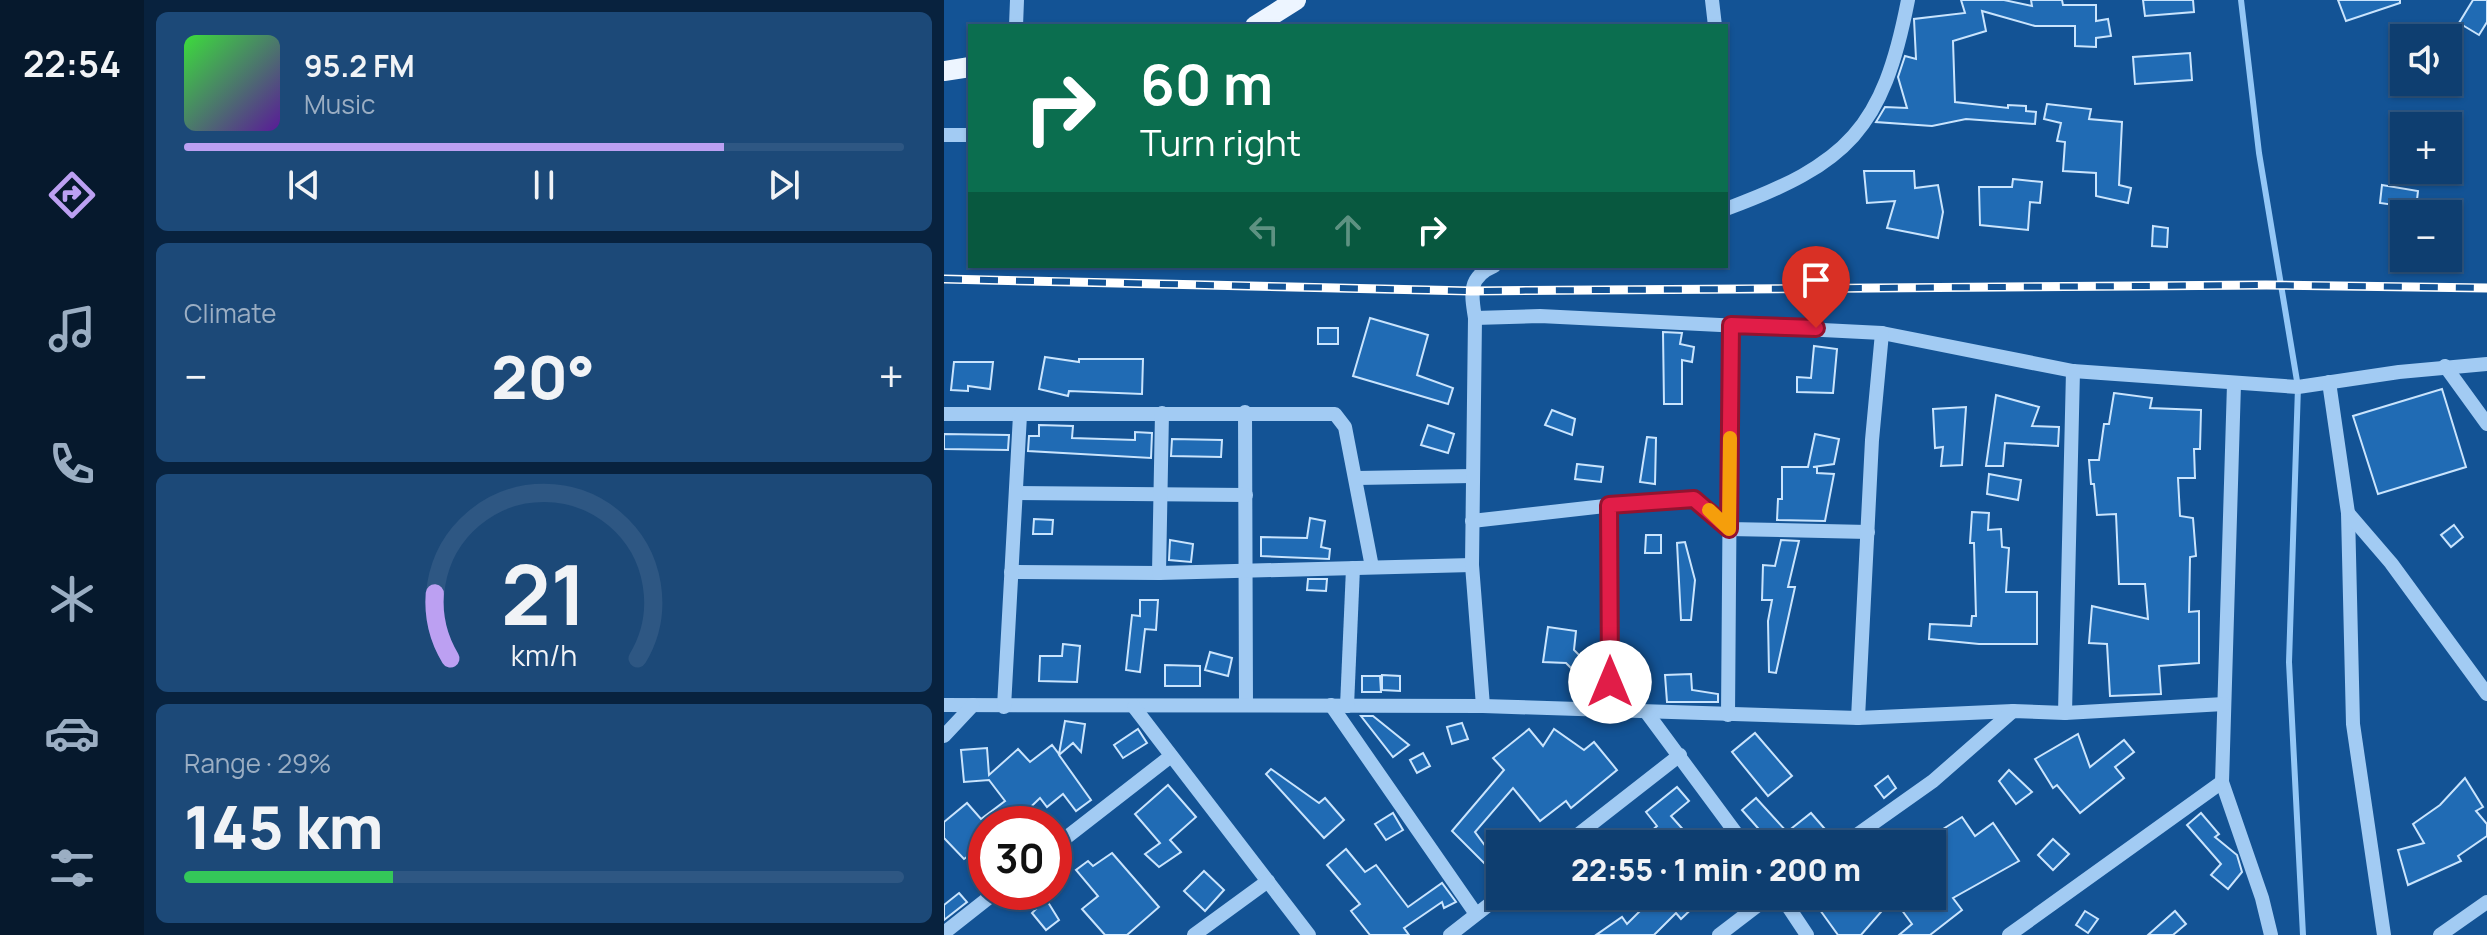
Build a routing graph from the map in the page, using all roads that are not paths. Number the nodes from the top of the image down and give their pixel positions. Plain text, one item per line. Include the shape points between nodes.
1 (1017, 0) edge
2 (1296, 0) edge
3 (1712, 0) edge
4 (1908, 0) edge
5 (1016, 24) edge
6 (1258, 24) edge
7 (1715, 24) edge
8 (968, 67) edge
9 (944, 71) edge
10 (944, 135) edge
11 (968, 135) edge
12 (1728, 208) edge
13 (1491, 268) edge
14 (1475, 318) junction
15 (1731, 325) junction
16 (1882, 333) junction
17 (2487, 364) edge
18 (2445, 366) junction
19 (2073, 371) junction
20 (2329, 382) junction
21 (2234, 384) junction
22 (1245, 412) junction
23 (1162, 413) junction
24 (944, 414) edge
25 (1020, 415) junction
26 (2487, 424) edge
27 (1472, 476) junction
28 (1357, 478) junction
29 (1016, 493) junction
30 (1158, 494) junction
31 (1246, 495) junction
32 (1609, 505) junction
33 (2348, 513) junction
34 (1472, 521) junction
35 (1729, 529) junction
36 (1868, 532) junction
37 (1472, 565) junction
38 (1372, 567) junction
39 (1353, 568) junction
40 (1245, 570) junction
41 (1011, 572) junction
42 (1159, 573) junction
43 (2487, 694) edge
44 (1246, 703) junction
45 (2224, 704) junction
46 (944, 705) edge
47 (973, 705) junction
48 (1331, 705) junction
49 (1347, 706) junction
50 (1483, 706) junction
51 (1004, 707) junction
52 (1134, 707) junction
53 (1610, 711) junction
54 (2013, 711) junction
55 (1647, 713) junction
56 (2065, 713) junction
57 (1728, 715) junction
58 (1858, 718) junction
59 (944, 736) edge
60 (1680, 755) junction
61 (1171, 756) junction
62 (2222, 782) junction
63 (1584, 830) edge
64 (1734, 830) edge
65 (1864, 830) edge
66 (1072, 833) edge
67 (1268, 881) junction
68 (2487, 902) edge
69 (1486, 906) edge
70 (973, 910) edge
71 (1752, 910) edge
72 (1790, 910) edge
73 (1476, 914) junction
74 (944, 933) edge
75 (1194, 935) edge
76 (1309, 935) edge
77 (1450, 935) edge
78 (1719, 935) edge
79 (1807, 935) edge
80 (2009, 935) edge
81 (2271, 935) edge
82 (2384, 935) edge
83 (2440, 935) edge

1 - 5 street
2 - 6 main road
3 - 7 street
4 - 12 street via 1901,47 1880,96 1851,142 1817,170
8 - 9 main road
10 - 11 street
13 - 14 street via 1473,282
14 - 15 street
14 - 27 street
15 - 16 street
15 - 35 street
16 - 19 street
16 - 36 street
17 - 18 street
18 - 20 street
18 - 26 street
19 - 21 street
19 - 56 street
20 - 21 street via 2298,387
20 - 33 street
21 - 45 street
22 - 23 street
22 - 28 street via 1340,417
22 - 31 street
23 - 25 street
23 - 30 street
24 - 25 street
25 - 29 street
27 - 28 street
27 - 34 street
28 - 38 street
29 - 30 street
29 - 41 street
30 - 31 street
30 - 42 street
31 - 40 street
32 - 34 street
32 - 35 street via 1694,499
32 - 53 street
33 - 43 street
33 - 82 street via 2353,724
34 - 37 street
35 - 36 street
35 - 57 street
36 - 58 street
37 - 38 street
37 - 50 street
38 - 39 street
39 - 40 street
39 - 49 street
40 - 42 street
40 - 44 street
41 - 42 street
41 - 51 street
44 - 48 street
44 - 52 street
45 - 56 street
45 - 62 street
46 - 47 street
47 - 51 street
47 - 59 street
48 - 49 street
48 - 73 street
49 - 50 street
50 - 53 street
51 - 52 street
52 - 61 street
53 - 55 street
54 - 56 street
54 - 58 street
54 - 65 street via 1933,781
55 - 57 street
55 - 60 street
57 - 58 street
60 - 63 street
60 - 64 street
61 - 66 street
61 - 67 street
62 - 80 street
62 - 81 street
67 - 75 street
67 - 76 street
68 - 83 street
69 - 73 street
70 - 74 street
71 - 78 street
72 - 79 street
73 - 77 street

